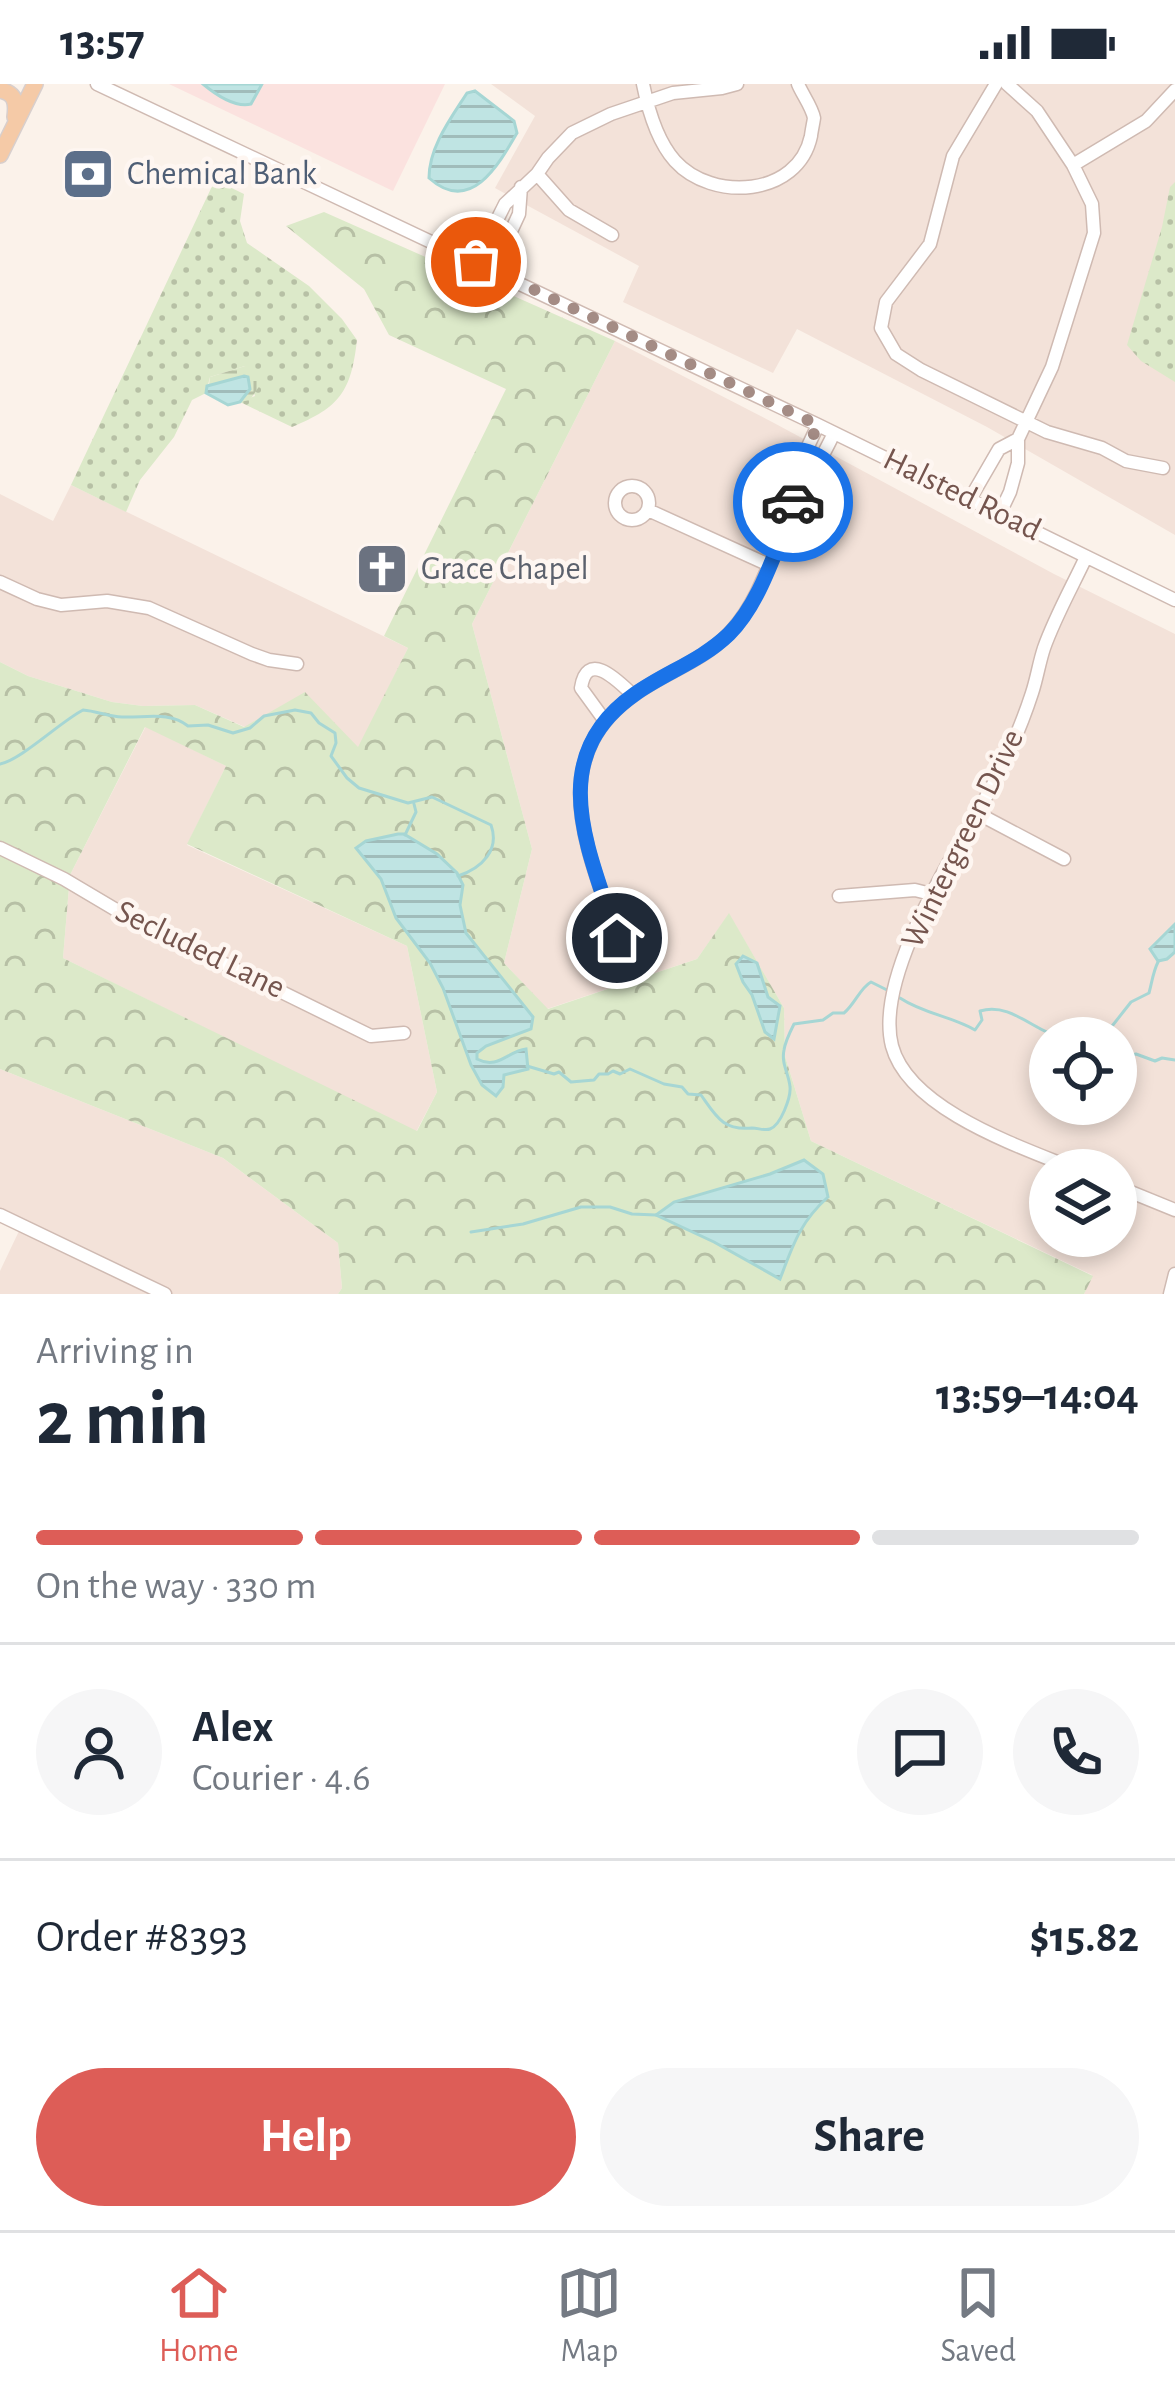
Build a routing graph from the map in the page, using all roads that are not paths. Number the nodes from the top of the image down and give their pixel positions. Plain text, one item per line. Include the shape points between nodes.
1 (35, 84) edge
2 (98, 84) edge
3 (644, 84) edge
4 (737, 84) edge
5 (798, 84) edge
6 (996, 84) edge
7 (1006, 84) edge
8 (0, 90) edge
9 (1175, 90) edge
10 (647, 102) junction
11 (14, 126) junction
12 (0, 155) edge
13 (1072, 165) junction
14 (537, 174) junction
15 (521, 188) junction
16 (612, 235) dead end
17 (476, 262) junction
18 (493, 270) junction
19 (1027, 422) junction
20 (818, 425) junction
21 (834, 433) junction
22 (1018, 439) junction
23 (1163, 468) dead end
24 (970, 499) junction
25 (648, 510) dead end
26 (792, 511) junction
27 (1000, 513) junction
28 (1086, 557) junction
29 (769, 565) junction
30 (0, 582) edge
31 (1175, 600) edge
32 (297, 664) dead end
33 (634, 695) junction
34 (605, 721) junction
35 (975, 812) junction
36 (0, 848) edge
37 (1064, 859) dead end
38 (931, 895) junction
39 (839, 896) dead end
40 (617, 938) dead end
41 (404, 1033) dead end
42 (1030, 1149) edge
43 (1137, 1195) edge
44 (1175, 1210) edge
45 (0, 1215) edge
46 (1175, 1274) edge
47 (165, 1294) edge
48 (1170, 1294) edge

1 - 11 main road
2 - 17 street, Halsted Road
3 - 10 street
4 - 10 street
5 - 10 street via 814,118 807,153 786,178 753,187 692,175 664,144
6 - 19 street via 953,156 930,244 886,302 881,328 908,363
7 - 13 street via 1036,111
8 - 11 main road via 14,98
9 - 13 street via 1146,122
10 - 14 street via 572,133
11 - 12 main road
13 - 19 street via 1092,204 1094,233
14 - 15 street
14 - 16 street via 568,210
15 - 17 street
15 - 18 street via 519,214
17 - 18 street, Halsted Road
18 - 20 street, Halsted Road
19 - 22 street
19 - 23 street
20 - 21 street, Halsted Road
20 - 26 street via 794,476
21 - 24 street, Halsted Road
21 - 26 street
22 - 24 street via 999,449
22 - 27 street
24 - 27 street, Halsted Road
25 - 29 street
26 - 29 street
27 - 28 street, Halsted Road
28 - 31 street, Halsted Road
28 - 35 street, Wintergreen Drive
29 - 33 street via 732,631
30 - 32 street via 61,605 149,608 252,654
33 - 34 street
33 - 34 street via 609,673 588,672 580,688
34 - 40 street via 582,762 579,812
35 - 37 street
35 - 38 street, Wintergreen Drive
36 - 41 street, Secluded Lane via 371,1036
38 - 39 street
38 - 42 street, Wintergreen Drive via 891,998 892,1048 922,1093 946,1112
43 - 44 street
45 - 47 street
46 - 48 street

